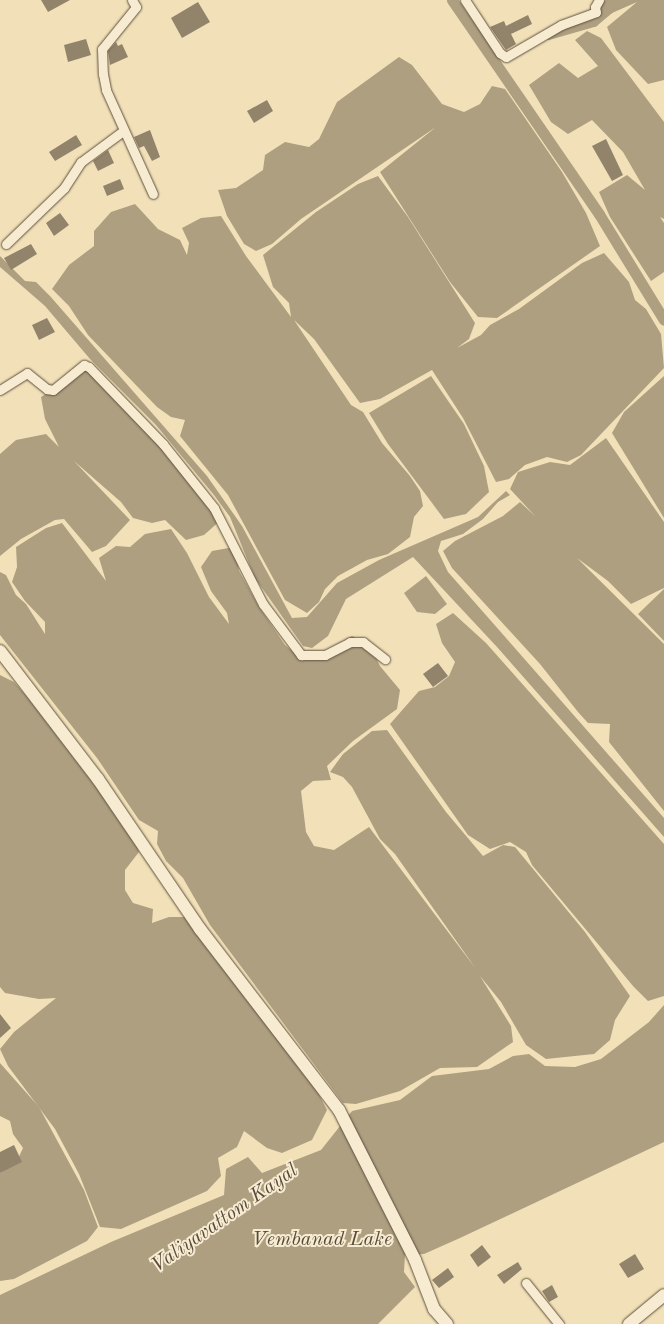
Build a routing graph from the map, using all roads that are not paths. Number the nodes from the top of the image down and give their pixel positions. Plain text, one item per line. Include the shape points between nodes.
1 (132, 0) edge
2 (465, 0) edge
3 (599, 0) edge
4 (123, 131) junction
5 (153, 194) dead end
6 (6, 244) dead end
7 (0, 390) edge
8 (0, 650) edge
9 (385, 659) dead end
10 (526, 1283) dead end
11 (664, 1294) edge
12 (447, 1324) edge
13 (559, 1324) edge
14 (629, 1324) edge

1 - 4 street via 136,7 102,49 106,90
2 - 3 street via 500,53 506,56 560,25 596,12
4 - 5 street
4 - 6 street via 81,162 64,188
7 - 9 street via 27,373 53,390 84,366 89,367 163,444 214,508 263,604 301,655 325,655 350,642 363,642
8 - 12 street via 98,779 200,929 343,1118 415,1260 434,1309
10 - 13 street
11 - 14 street

